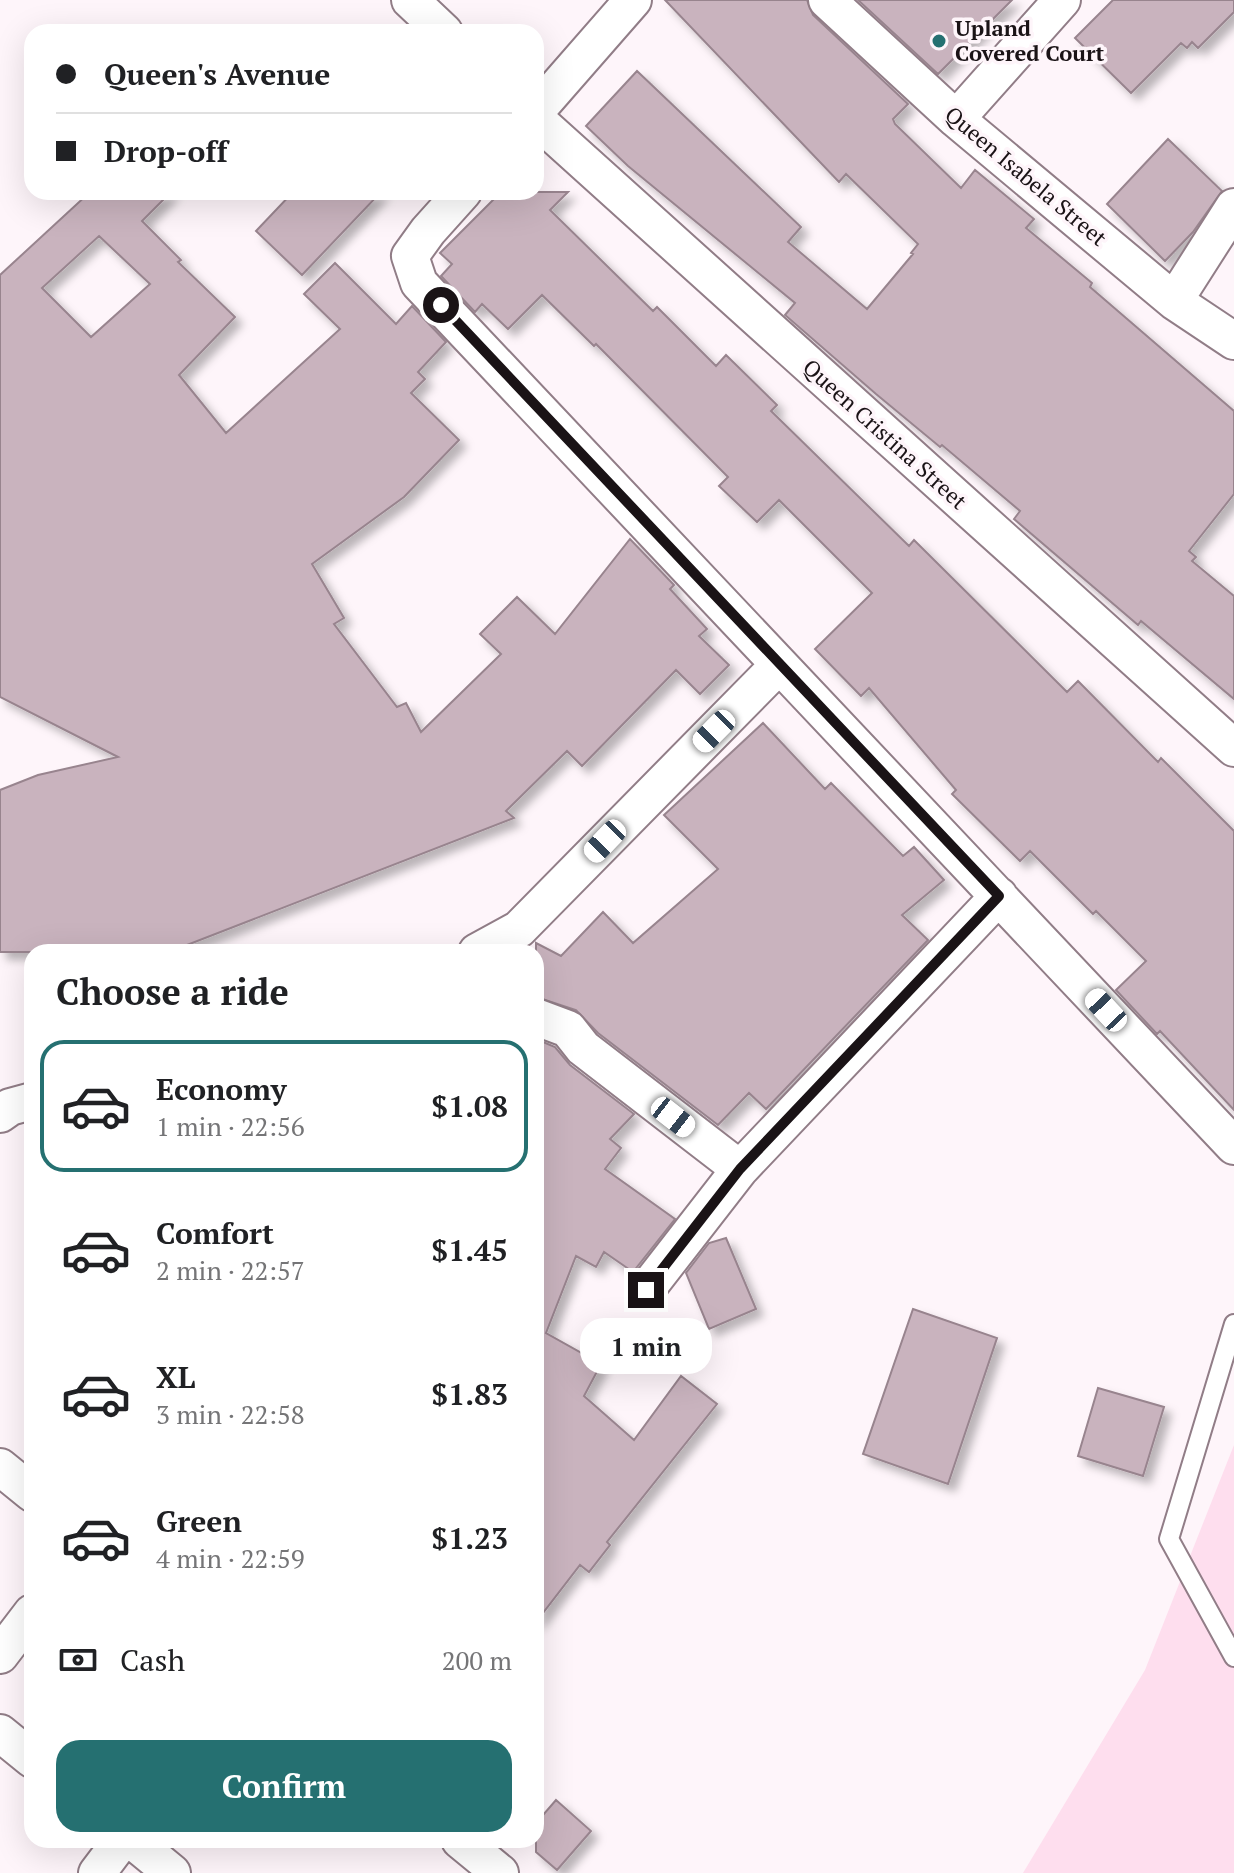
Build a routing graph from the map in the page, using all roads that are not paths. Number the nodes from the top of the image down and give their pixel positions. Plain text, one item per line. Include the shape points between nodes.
1 (410, 0) edge
2 (633, 0) edge
3 (827, 0) edge
4 (1062, 0) edge
5 (436, 24) edge
6 (544, 102) edge
7 (956, 119) junction
8 (544, 126) edge
9 (456, 200) edge
10 (1234, 207) edge
11 (1174, 301) junction
12 (1234, 341) edge
13 (779, 665) junction
14 (1234, 748) edge
15 (999, 896) junction
16 (516, 941) edge
17 (544, 1020) edge
18 (24, 1103) edge
19 (0, 1114) edge
20 (1234, 1146) edge
21 (740, 1169) junction
22 (646, 1290) dead end
23 (1234, 1324) edge
24 (0, 1467) edge
25 (24, 1486) edge
26 (24, 1624) edge
27 (0, 1655) edge
28 (1234, 1657) edge
29 (0, 1733) edge
30 (24, 1752) edge
31 (116, 1848) edge
32 (142, 1848) edge
33 (470, 1848) edge
34 (97, 1873) edge
35 (172, 1873) edge
36 (500, 1873) edge

1 - 5 street
2 - 6 street
3 - 7 street, Queen Isabela Street
4 - 7 street
7 - 11 street, Queen Isabela Street
8 - 14 street, Queen Cristina Street
9 - 13 street via 410,256 419,283
10 - 11 street
11 - 12 street, Queen Isabela Street
13 - 15 street
13 - 16 street
15 - 20 street
15 - 21 street
17 - 21 street via 568,1029 583,1048
18 - 19 street
21 - 22 street
23 - 28 lane via 1169,1539
24 - 25 street
26 - 27 street
29 - 30 street
31 - 34 street
32 - 35 street
33 - 36 street

